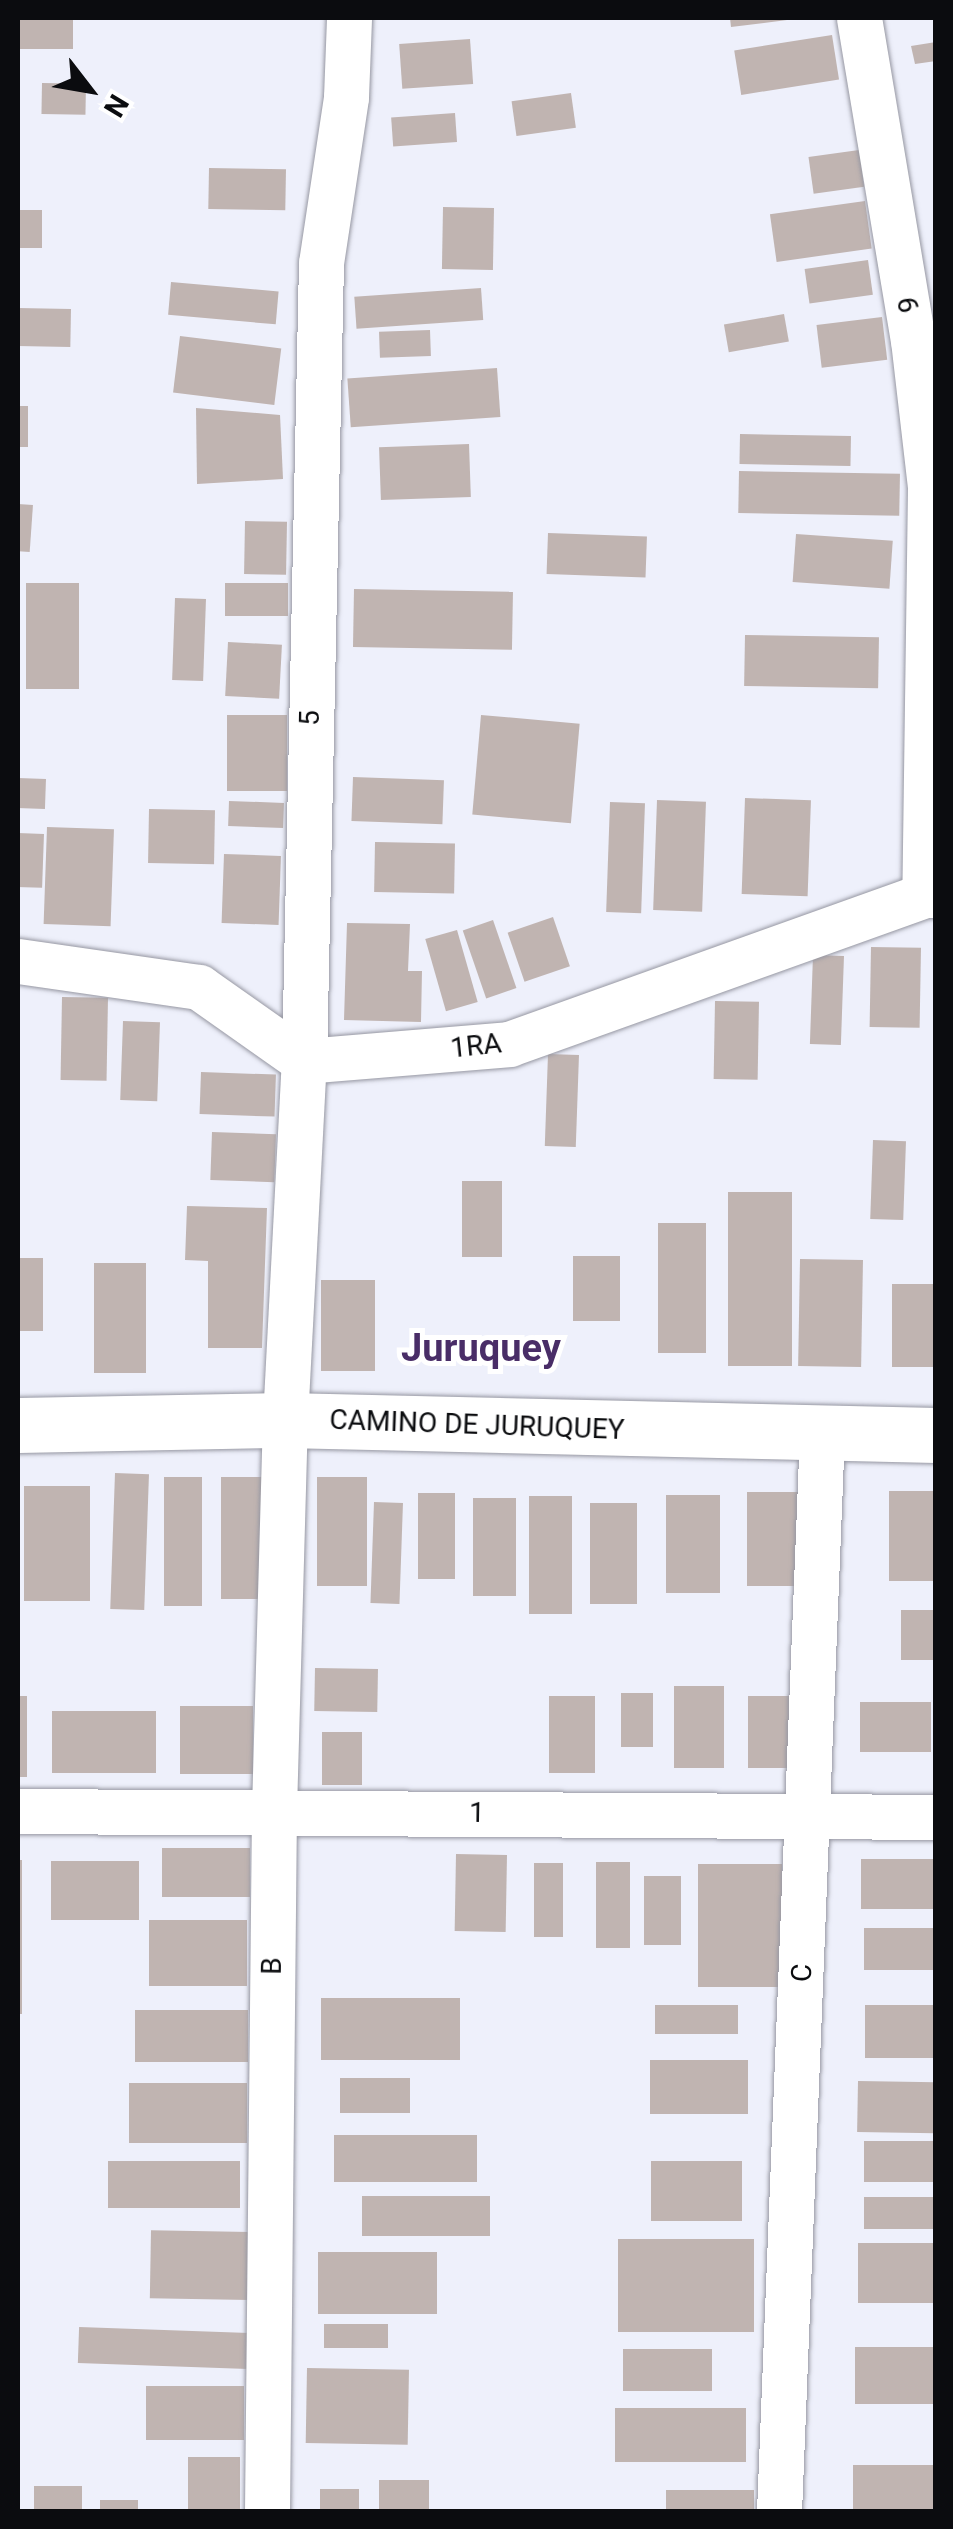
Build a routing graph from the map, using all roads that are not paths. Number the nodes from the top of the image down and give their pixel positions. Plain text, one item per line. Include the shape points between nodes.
1 (349, 18) edge
2 (858, 18) edge
3 (930, 895) edge
4 (18, 961) edge
5 (304, 1061) junction
6 (285, 1420) junction
7 (18, 1425) edge
8 (822, 1434) junction
9 (936, 1435) edge
10 (274, 1810) junction
11 (18, 1812) edge
12 (809, 1817) junction
13 (936, 1817) edge
14 (267, 2512) edge
15 (779, 2512) edge

1 - 5 street, 5 via 346,96 321,263
2 - 3 street, 6 via 913,340 930,488
3 - 5 street, 1RA via 509,1044
4 - 5 street via 199,988
5 - 6 street, 5
6 - 7 street, CAMINO DE JURUQUEY
6 - 8 street, CAMINO DE JURUQUEY
6 - 10 street, B
8 - 9 street, CAMINO DE JURUQUEY
8 - 12 street, C
10 - 11 street, 1
10 - 12 street, 1
10 - 14 street, B
12 - 13 street, 1
12 - 15 street, C

